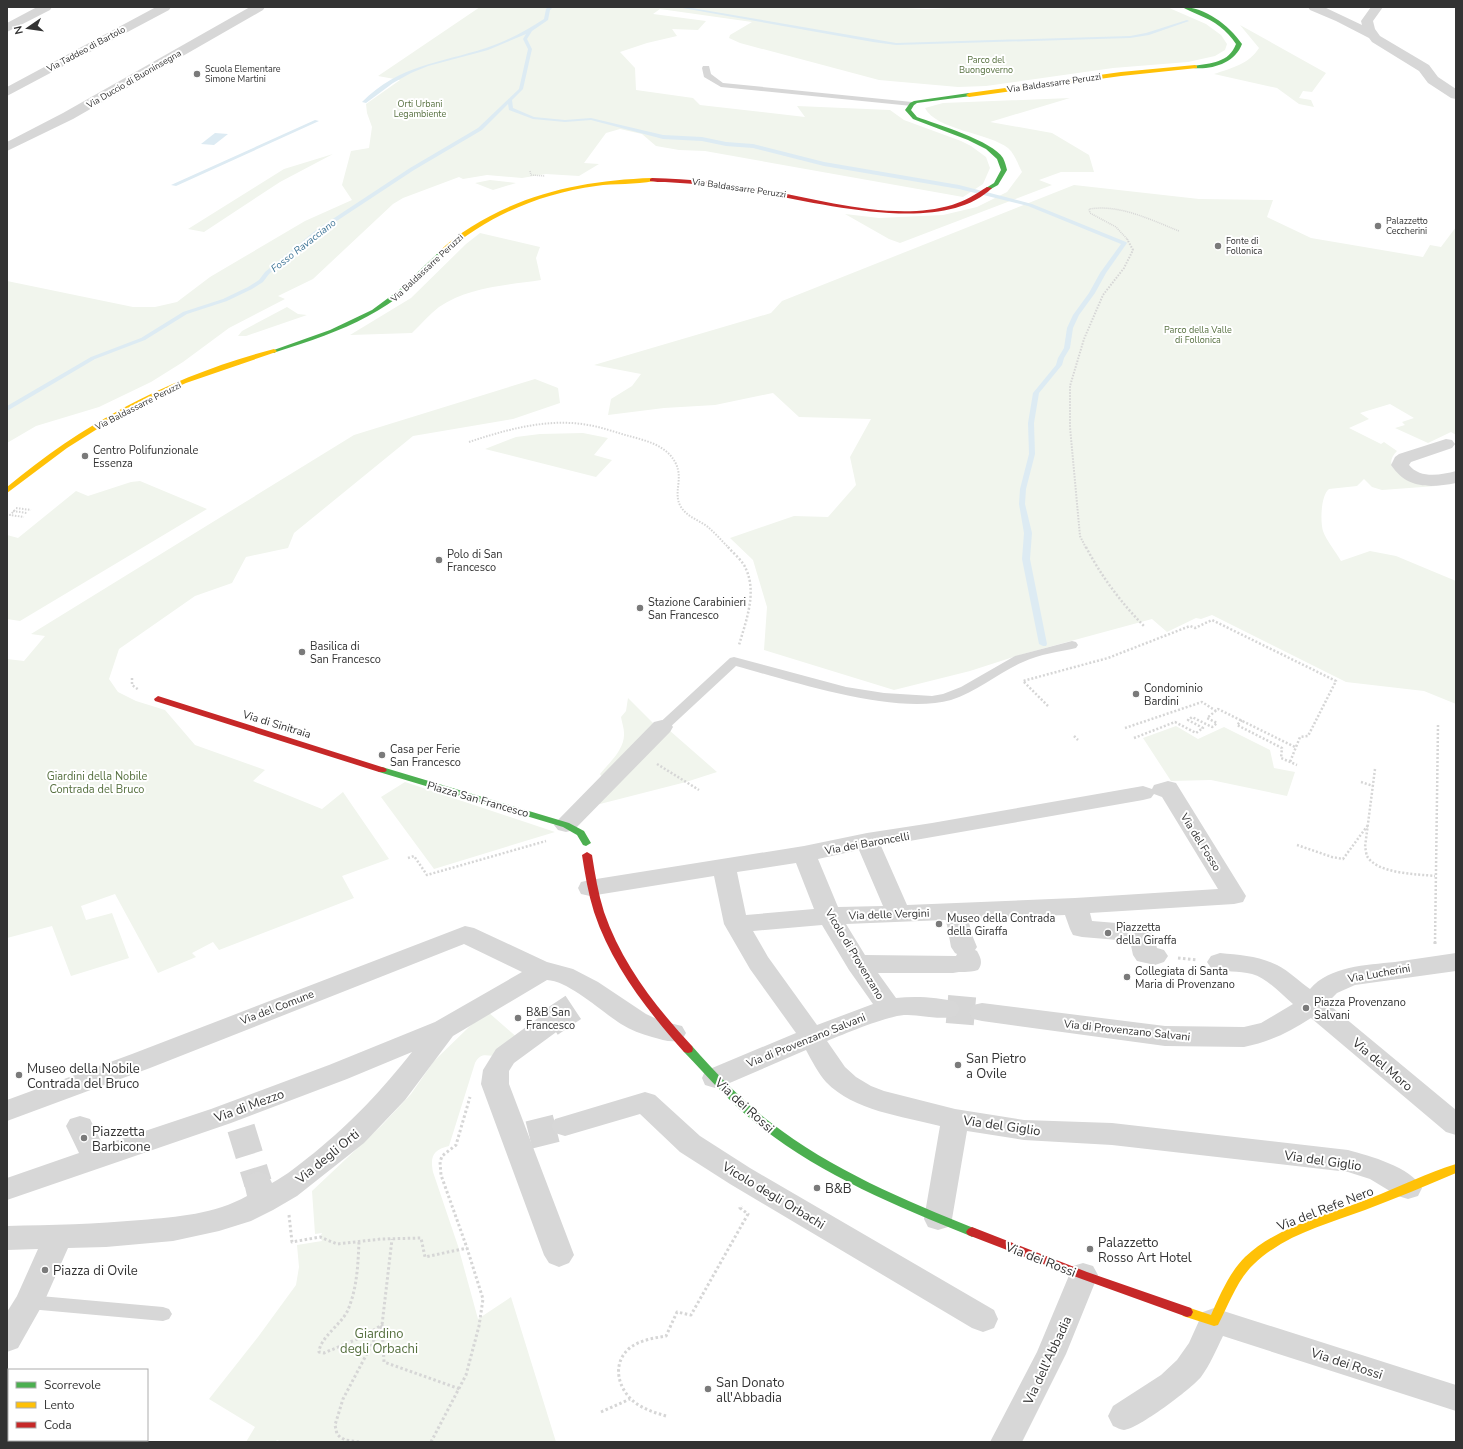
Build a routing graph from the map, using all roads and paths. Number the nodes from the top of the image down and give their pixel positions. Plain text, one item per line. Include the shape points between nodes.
1 (46, 7) edge
2 (165, 7) edge
3 (259, 7) edge
4 (1184, 7) edge
5 (1314, 7) edge
6 (1377, 7) edge
7 (7, 28) edge
8 (1372, 35) junction
9 (706, 68) dead end
10 (1424, 68) junction
11 (1450, 75) dead end
12 (7, 92) edge
13 (1456, 95) edge
14 (912, 104) junction
15 (7, 147) edge
16 (1179, 231) dead end
17 (469, 442) dead end
18 (1446, 444) dead end
19 (1456, 477) edge
20 (7, 490) edge
21 (12, 507) dead end
22 (17, 508) junction
23 (31, 510) dead end
24 (13, 511) junction
25 (27, 513) dead end
26 (24, 517) dead end
27 (1145, 627) dead end
28 (1072, 645) dead end
29 (734, 661) junction
30 (158, 699) dead end
31 (1048, 706) dead end
32 (1216, 711) junction
33 (1242, 720) junction
34 (1438, 725) dead end
35 (662, 727) joint
36 (1125, 728) dead end
37 (1074, 736) dead end
38 (1134, 738) dead end
39 (1078, 740) dead end
40 (1295, 747) junction
41 (638, 752) junction
42 (1290, 762) junction
43 (1297, 765) dead end
44 (1375, 769) dead end
45 (390, 772) joint
46 (1361, 782) dead end
47 (1373, 786) junction
48 (698, 790) dead end
49 (1158, 790) joint
50 (1368, 824) junction
51 (573, 828) junction
52 (867, 841) junction
53 (586, 843) dead end
54 (1297, 845) dead end
55 (587, 855) dead end
56 (408, 858) dead end
57 (805, 858) junction
58 (724, 867) junction
59 (1435, 876) junction
60 (590, 888) junction
61 (1234, 896) joint
62 (1075, 906) junction
63 (898, 913) junction
64 (1134, 915) junction
65 (829, 916) junction
66 (736, 924) junction
67 (960, 942) junction
68 (1155, 956) joint
69 (1220, 962) joint
70 (1446, 963) edge
71 (858, 964) junction
72 (544, 971) junction
73 (1311, 1004) junction
74 (889, 1008) junction
75 (947, 1009) tunnel mouth
76 (982, 1012) tunnel mouth
77 (550, 1023) tunnel mouth
78 (444, 1029) junction
79 (673, 1033) junction
80 (812, 1037) junction
81 (715, 1078) junction
82 (471, 1096) dead end
83 (7, 1111) edge
84 (955, 1118) junction
85 (1456, 1125) edge
86 (80, 1126) dead end
87 (565, 1126) tunnel mouth
88 (95, 1158) junction
89 (1456, 1168) edge
90 (7, 1188) edge
91 (1408, 1188) junction
92 (269, 1191) junction
93 (748, 1214) dead end
94 (938, 1220) junction
95 (58, 1237) junction
96 (7, 1238) edge
97 (392, 1239) junction
98 (359, 1242) junction
99 (467, 1248) junction
100 (559, 1254) dead end
101 (1083, 1275) junction
102 (29, 1302) junction
103 (163, 1314) dead end
104 (983, 1319) dead end
105 (1214, 1321) junction
106 (382, 1325) junction
107 (7, 1339) edge
108 (460, 1389) junction
109 (1456, 1398) edge
110 (630, 1399) junction
111 (601, 1412) dead end
112 (666, 1416) dead end
113 (1124, 1416) dead end
114 (359, 1442) edge
115 (431, 1442) edge
116 (1006, 1442) edge

1 - 7 street
2 - 12 street, Via Taddeo di Bartolo
3 - 15 street, Via Duccio di Buoninsegna via 68,116
4 - 14 street, Via Baldassarre Peruzzi via 1211,19 1232,34 1239,44 1235,54 1221,62 1204,66 1121,74 932,99
5 - 8 street
6 - 8 street via 1367,21
8 - 10 street
9 - 14 lane via 707,75 721,85
10 - 11 street
10 - 13 street via 1433,80
14 - 20 street, Via Baldassarre Peruzzi via 908,110 915,118 984,144 997,154 1003,164 1000,179 971,201 937,210 896,211 848,206 732,186 673,180 624,182 542,197 498,213 470,228 397,296 376,311 332,330 162,391 73,441 40,463
16 - 27 path via 1132,214 1104,208 1089,210 1090,213 1118,228 1133,250 1124,268 1103,295 1084,339 1070,386 1070,427 1080,536 1095,565
17 - 29 path via 521,427 577,423 652,443 669,454 677,464 680,477 677,494 680,506 709,528 745,566 748,574 748,611
18 - 19 street via 1405,458 1400,465 1407,474 1418,479
21 - 22 path
22 - 23 path
22 - 24 path
24 - 25 path
24 - 26 path via 10,515
28 - 29 lane via 1020,659 958,693 918,700 861,694
29 - 35 lane
30 - 45 street, Via di Sinitraia
31 - 40 path via 1023,681 1108,658 1212,620 1336,681 1308,736 1300,737
32 - 33 path via 1218,709
32 - 36 path via 1202,702
32 - 38 path via 1207,718 1217,723 1212,727 1192,718 1188,720 1203,728 1196,733 1175,722
33 - 40 path
33 - 42 path via 1237,725 1282,748 1281,758
34 - 59 path
35 - 41 street
37 - 39 path
40 - 42 path
41 - 48 path
41 - 51 street
42 - 43 path
44 - 47 path
45 - 51 street, Piazza San Francesco
46 - 47 path
47 - 50 path
49 - 52 street, Via dei Baroncelli
49 - 61 street, Via del Fosso
50 - 54 path via 1343,859
50 - 59 path via 1365,851 1375,865 1386,870
51 - 53 street via 584,836
51 - 56 path via 427,875 414,856
52 - 57 street, Via dei Baroncelli
52 - 63 street
55 - 60 street, Via dei Rossi
57 - 58 street, Via dei Baroncelli
57 - 65 street, Vicolo di Provenzano
58 - 60 street, Via dei Baroncelli
58 - 66 street, Via del Giglio
59 - 70 path
60 - 79 street, Via dei Rossi via 602,924 615,950 637,986
61 - 64 street, Via delle Vergini
62 - 64 street, Via delle Vergini
62 - 64 street via 1082,929
62 - 67 street, Via delle Vergini
63 - 65 street, Via delle Vergini
63 - 67 street, Via delle Vergini
64 - 68 street via 1146,955
65 - 66 street, Via delle Vergini
65 - 71 street, Vicolo di Provenzano
66 - 80 street, Via del Giglio via 759,963
67 - 71 street
68 - 69 path
69 - 73 street via 1261,967
70 - 73 street, Via Lucherini via 1354,976 1326,988
71 - 74 street, Vicolo di Provenzano
72 - 78 street, Via degli Orti
72 - 79 street via 560,973 589,997 643,1024
72 - 83 street, Via del Comune via 465,934
73 - 76 street, Via di Provenzano Salvani via 1268,1032 1237,1038 1165,1036
73 - 85 street, Via del Moro
74 - 75 street, Via di Provenzano Salvani via 905,1006
74 - 80 street, Via di Provenzano Salvani
77 - 100 street via 504,1056 496,1070 495,1084 522,1137
78 - 88 street, Via di Mezzo via 338,1072 231,1123
78 - 92 street, Via degli Orti via 396,1093 334,1154
79 - 81 street, Via dei Rossi
80 - 81 street, Via di Provenzano Salvani
80 - 84 street, Via del Giglio via 826,1062 846,1084 862,1093 896,1105
81 - 94 street, Via dei Rossi via 757,1119 796,1146 841,1173
82 - 99 path via 457,1142 441,1156 439,1165
84 - 91 street, Via del Giglio via 1024,1130 1112,1134 1334,1159 1363,1164 1387,1174
84 - 94 street
86 - 88 street
87 - 104 street, Vicolo degli Orbachi via 644,1102 690,1144
88 - 90 street, Via di Mezzo
89 - 91 street, Via del Refe Nero
91 - 105 street, Via del Refe Nero via 1280,1238 1263,1249 1248,1261 1237,1276
92 - 95 street, Via degli Orti via 241,1213 198,1225 106,1235
92 - 98 path via 292,1242 320,1237 337,1244
93 - 110 path via 691,1316 677,1312 666,1336 641,1341 624,1353 618,1363 617,1375
94 - 101 street, Via dei Rossi
95 - 96 street
95 - 102 street
97 - 98 path
97 - 99 path via 421,1238 425,1257
97 - 106 path
98 - 106 path via 350,1305 340,1323 320,1346 319,1352 324,1353 362,1337
99 - 108 path via 483,1299 472,1357
101 - 105 street, Via dei Rossi
101 - 116 street, Via dell'Abbadia via 1052,1354
102 - 103 lane
102 - 107 street
105 - 109 street, Via dei Rossi
105 - 113 street via 1188,1370
106 - 108 path via 384,1362
106 - 114 path via 343,1399 335,1425 340,1437
108 - 115 path
110 - 111 path
110 - 112 path via 647,1410

